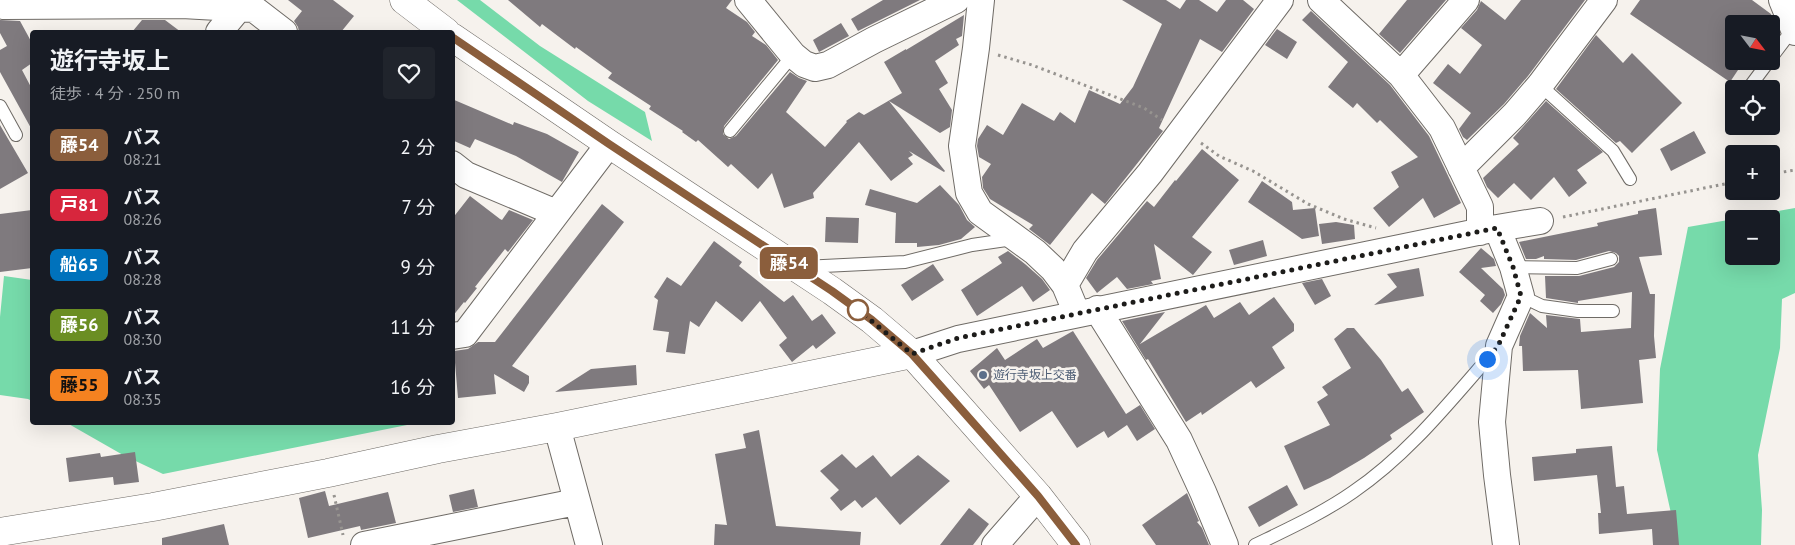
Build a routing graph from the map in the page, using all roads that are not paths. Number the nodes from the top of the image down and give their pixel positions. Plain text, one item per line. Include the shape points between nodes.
1 (404, 0) edge
2 (748, 0) edge
3 (956, 0) edge
4 (981, 0) edge
5 (1321, 0) edge
6 (1466, 0) edge
7 (1604, 0) edge
8 (1782, 0) edge
9 (1274, 2) edge
10 (182, 3) edge
11 (1, 6) edge
12 (239, 8) junction
13 (221, 30) edge
14 (281, 30) edge
15 (443, 30) edge
16 (1794, 30) edge
17 (455, 39) edge
18 (1780, 47) edge
19 (793, 55) junction
20 (1401, 75) junction
21 (1540, 85) junction
22 (0, 106) edge
23 (730, 131) dead end
24 (16, 135) dead end
25 (609, 144) junction
26 (1461, 168) junction
27 (457, 177) edge
28 (1630, 179) dead end
29 (556, 213) junction
30 (1540, 221) road end
31 (1488, 230) junction
32 (1016, 238) junction
33 (1611, 259) dead end
34 (1513, 267) junction
35 (796, 268) junction
36 (1065, 284) junction
37 (1521, 296) junction
38 (1613, 311) dead end
39 (1087, 312) junction
40 (455, 336) edge
41 (1498, 346) junction
42 (912, 354) junction
43 (557, 427) junction
44 (1038, 496) junction
45 (576, 502) junction
46 (0, 532) edge
47 (354, 540) edge
48 (589, 545) edge
49 (995, 545) edge
50 (1076, 545) edge
51 (1225, 545) edge
52 (1255, 545) edge
53 (1506, 545) edge

1 - 15 street
2 - 19 street
3 - 19 street via 828,65 814,68
4 - 32 street via 962,146 964,170 969,194 980,212
5 - 20 street
6 - 20 street
7 - 21 street
8 - 16 street
9 - 36 street via 1150,173 1085,251
10 - 11 street
10 - 12 street
12 - 13 street
12 - 14 street via 254,9
16 - 18 lane
17 - 25 street
19 - 23 lane
20 - 26 street via 1442,128
21 - 26 street
21 - 28 lane via 1613,151
22 - 24 lane
25 - 29 street
25 - 35 street
26 - 31 street
27 - 29 street
29 - 40 street via 465,334
30 - 31 street
31 - 34 street
31 - 39 street
32 - 35 lane via 905,262
32 - 36 street via 1053,269
33 - 34 lane via 1577,268
34 - 37 street
35 - 42 street via 872,320
36 - 39 street
37 - 38 lane via 1542,306
37 - 41 street
39 - 42 street via 958,338
39 - 51 street via 1179,440
41 - 52 lane via 1429,425 1353,492
41 - 53 street via 1492,422
42 - 43 street
42 - 44 street
43 - 45 street
43 - 46 street via 153,507
44 - 49 street
44 - 50 street
45 - 47 street
45 - 48 street

